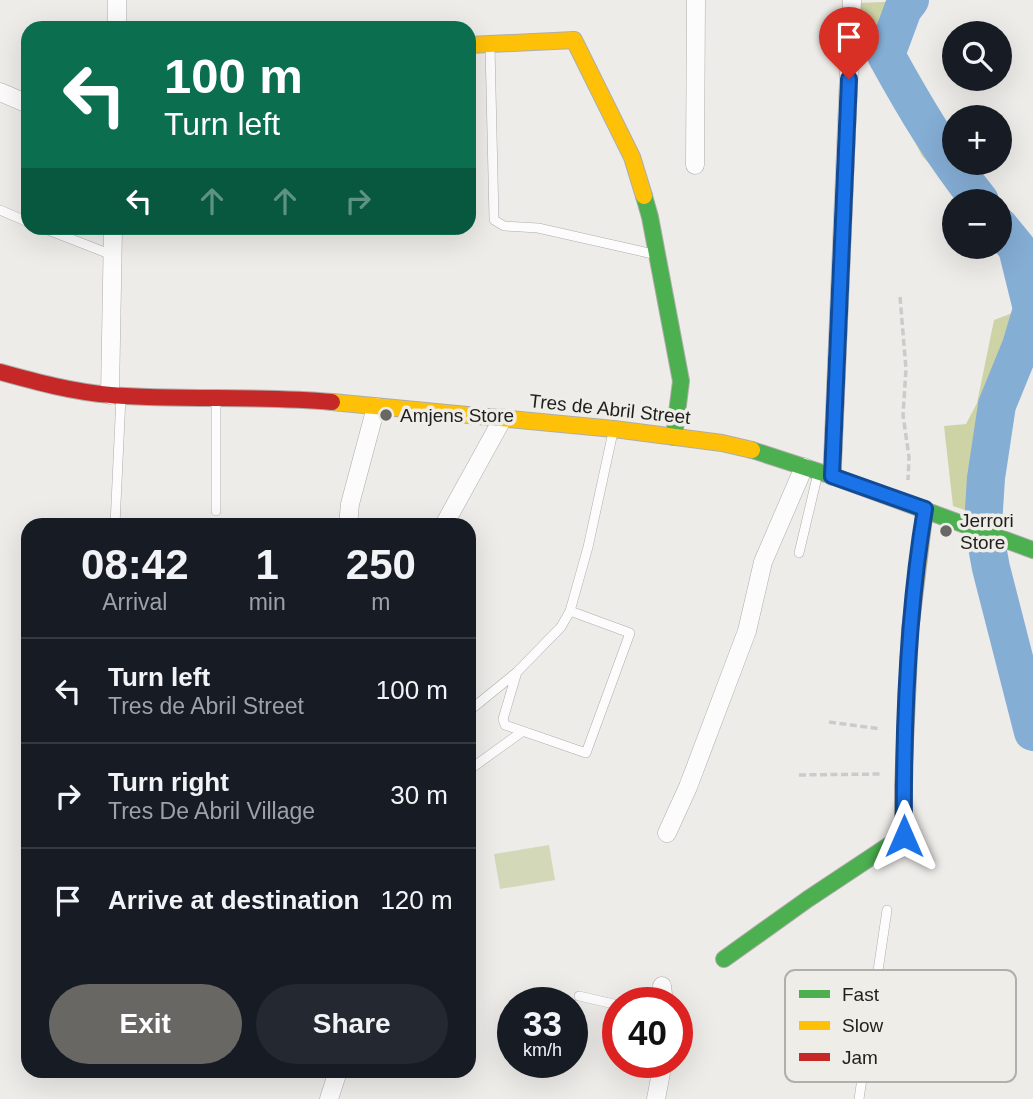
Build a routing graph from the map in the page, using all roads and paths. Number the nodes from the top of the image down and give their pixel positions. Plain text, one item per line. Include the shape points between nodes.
1 (117, 0) edge
2 (696, 0) edge
3 (852, 0) edge
4 (117, 21) edge
5 (476, 45) edge
6 (490, 45) junction
7 (0, 92) edge
8 (21, 101) edge
9 (695, 165) dead end
10 (0, 210) edge
11 (21, 219) edge
12 (61, 235) edge
13 (113, 235) edge
14 (112, 255) junction
15 (658, 255) junction
16 (900, 297) dead end
17 (0, 372) edge
18 (116, 395) junction
19 (216, 396) junction
20 (376, 407) junction
21 (503, 418) junction
22 (614, 429) junction
23 (674, 437) junction
24 (818, 471) junction
25 (906, 503) junction
26 (925, 509) junction
27 (216, 511) dead end
28 (115, 518) edge
29 (349, 518) edge
30 (448, 518) edge
31 (1033, 551) edge
32 (799, 553) dead end
33 (570, 611) junction
34 (517, 672) junction
35 (476, 705) edge
36 (829, 722) dead end
37 (523, 731) junction
38 (904, 732) junction
39 (476, 765) edge
40 (903, 774) junction
41 (799, 775) dead end
42 (667, 833) dead end
43 (887, 910) dead end
44 (724, 959) dead end
45 (878, 970) edge
46 (336, 1078) edge
47 (660, 1078) edge
48 (329, 1099) edge
49 (656, 1099) edge

1 - 4 street
2 - 9 street
3 - 24 street
5 - 6 street
6 - 15 street via 574,40 632,157
6 - 15 lane via 494,220 504,226 538,228
7 - 8 street
10 - 11 lane
12 - 14 lane
13 - 14 street
14 - 18 street
15 - 23 street via 681,381
16 - 25 path via 906,369 902,415 909,457
17 - 18 street, Tres de Abril Street via 45,385
18 - 19 street, Tres de Abril Street
18 - 28 lane
19 - 20 street, Tres de Abril Street
19 - 27 lane
20 - 21 street, Tres de Abril Street
20 - 29 street
21 - 22 street, Tres de Abril Street
21 - 30 street
22 - 23 street, Tres de Abril Street
22 - 33 lane
23 - 24 street, Tres de Abril Street via 722,443
24 - 25 street, Tres de Abril Street
24 - 32 lane
24 - 42 street via 763,562 747,631
25 - 26 street, Tres de Abril Street
26 - 31 street, Tres de Abril Street
26 - 38 street via 917,556
33 - 34 lane via 561,627
33 - 37 lane via 630,633 586,753
34 - 35 lane
34 - 37 lane via 503,719 505,725
36 - 38 path
37 - 39 lane
38 - 40 street
40 - 41 path
40 - 44 street via 904,836
43 - 45 lane
46 - 48 street
47 - 49 street

